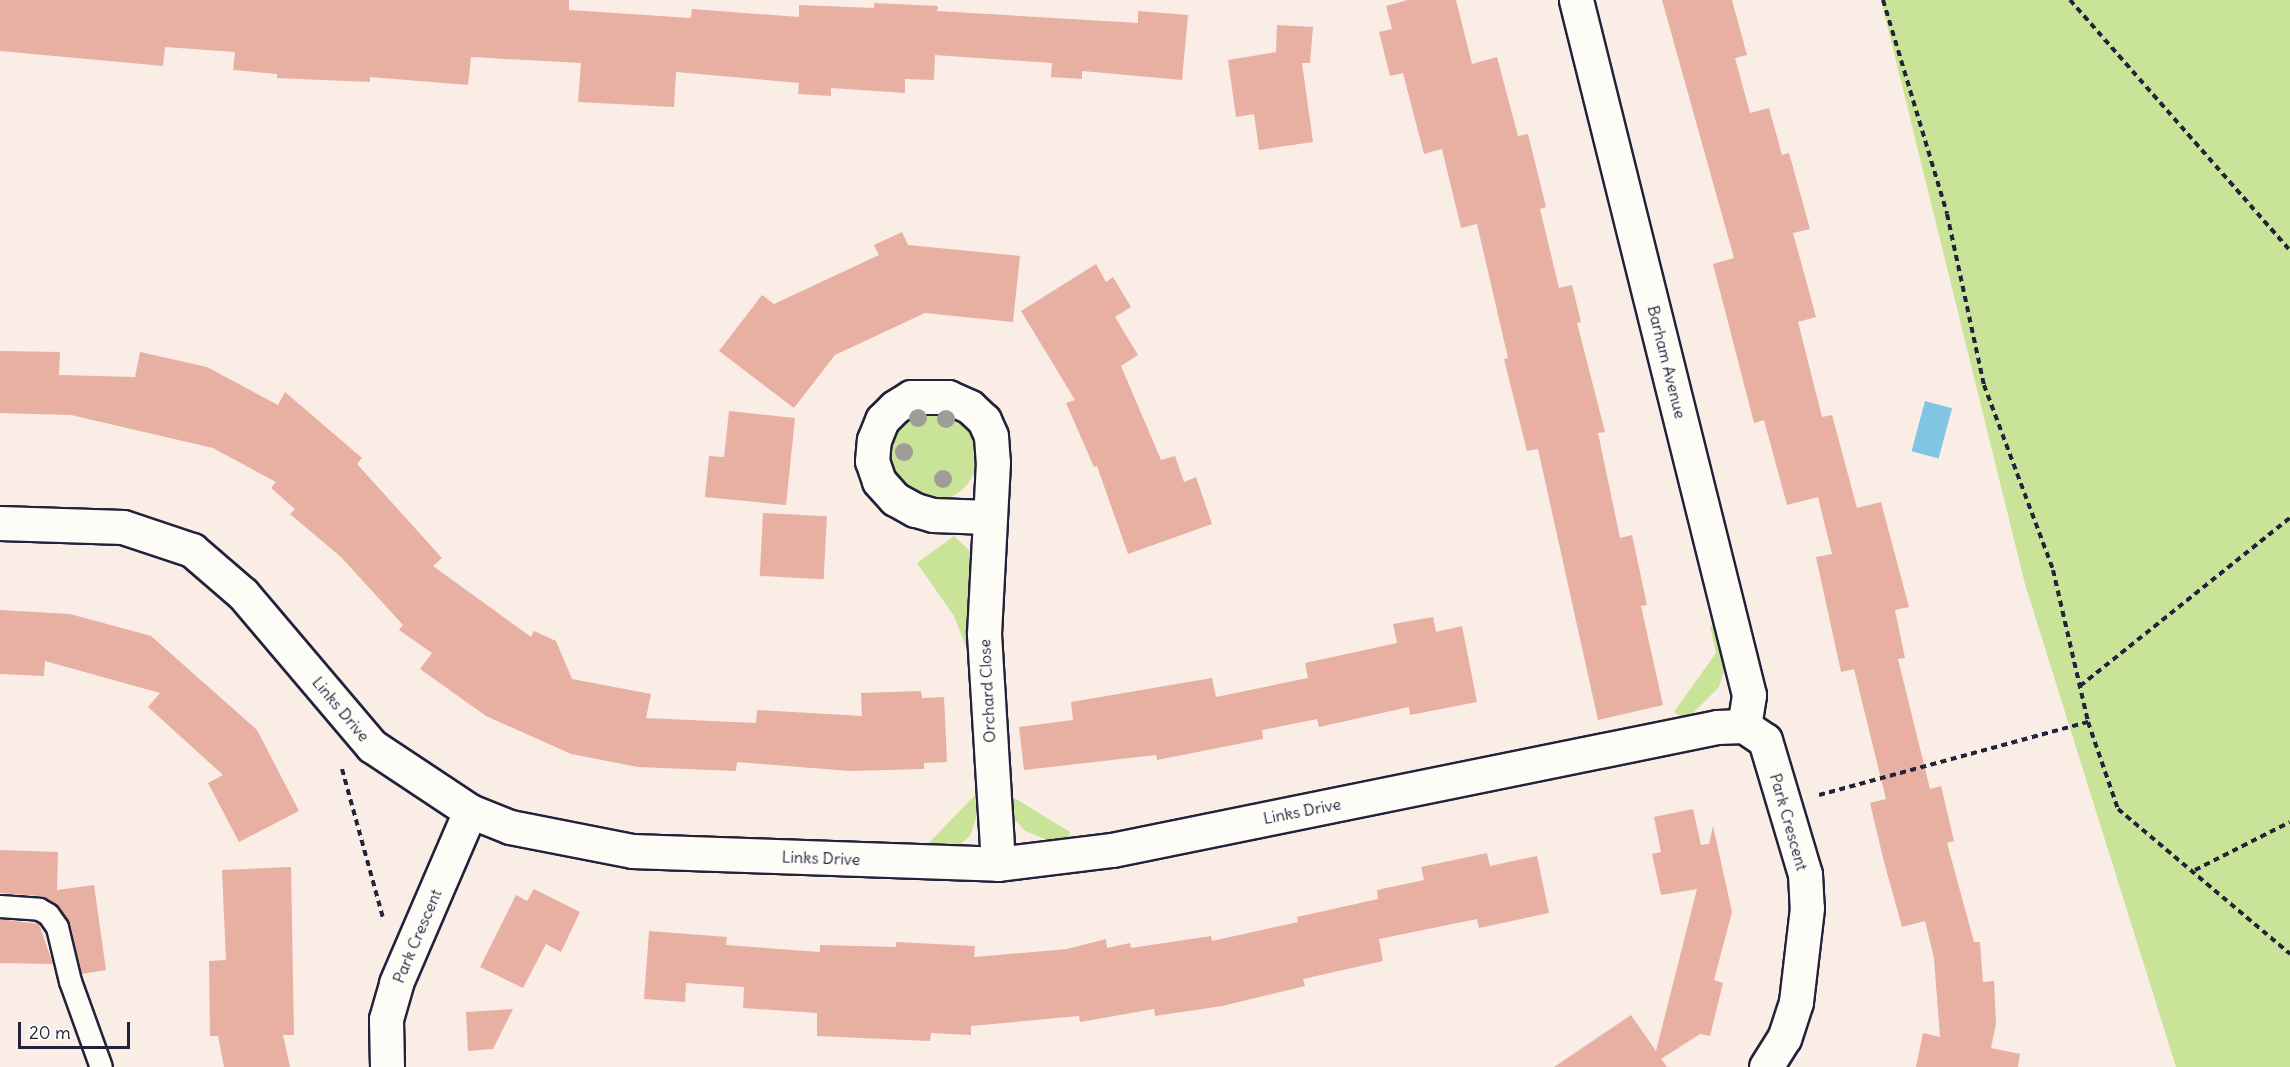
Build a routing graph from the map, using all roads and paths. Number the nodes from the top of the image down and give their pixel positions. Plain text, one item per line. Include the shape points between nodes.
1 (1575, 0) edge
2 (1883, 0) edge
3 (2070, 0) edge
4 (2290, 250) edge
5 (989, 517) dead end
6 (2290, 518) edge
7 (0, 523) edge
8 (2080, 686) junction
9 (2088, 722) junction
10 (1744, 726) junction
11 (340, 762) dead end
12 (1784, 805) junction
13 (470, 811) junction
14 (2290, 822) edge
15 (998, 864) junction
16 (2195, 870) junction
17 (0, 906) edge
18 (386, 925) dead end
19 (2290, 954) edge
20 (101, 1067) edge
21 (387, 1067) edge
22 (1766, 1067) edge

1 - 10 street, Barham Avenue via 1749,694
2 - 8 path via 1947,214 1984,386 2053,570
3 - 4 path
5 - 15 street, Orchard Close via 984,634
6 - 8 path
7 - 13 street, Links Drive via 123,527 192,550 243,594 372,746
8 - 9 path
9 - 12 path
9 - 16 path via 2118,808
10 - 12 street, Park Crescent via 1765,740
10 - 15 street, Links Drive via 1717,727 1112,850
11 - 18 path
12 - 22 street, Park Crescent via 1805,874 1808,908 1802,972 1793,1012 1784,1038
13 - 15 street, Links Drive via 519,830 632,851
13 - 21 street, Park Crescent via 396,983 385,1035
14 - 16 path
16 - 19 path
17 - 20 lane via 39,909 57,927 70,981

